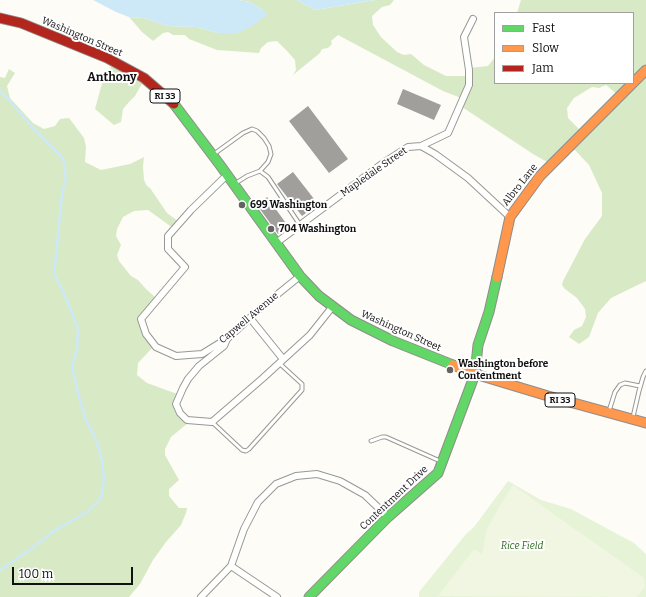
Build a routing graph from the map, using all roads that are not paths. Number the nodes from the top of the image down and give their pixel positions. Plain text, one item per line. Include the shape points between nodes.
1 (0, 18) edge
2 (473, 19) dead end
3 (646, 70) edge
4 (634, 82) edge
5 (632, 84) edge
6 (421, 146) junction
7 (213, 155) junction
8 (260, 171) junction
9 (227, 175) junction
10 (234, 185) junction
11 (510, 217) junction
12 (300, 225) junction
13 (276, 243) junction
14 (300, 276) junction
15 (333, 306) junction
16 (250, 318) junction
17 (228, 338) junction
18 (281, 361) junction
19 (646, 371) edge
20 (475, 374) junction
21 (640, 386) junction
22 (608, 413) junction
23 (632, 419) junction
24 (212, 422) junction
25 (646, 423) edge
26 (371, 442) dead end
27 (442, 462) junction
28 (388, 518) junction
29 (231, 566) junction
30 (201, 597) edge
31 (277, 597) edge
32 (309, 597) edge

1 - 7 main road, Washington Street / RI 33 via 21,23 108,58 144,78 173,103
2 - 6 street via 464,37 469,85 448,133
3 - 4 main road, Albro Lane
5 - 11 main road, Albro Lane via 540,176
6 - 11 street, Mapledale Street via 468,178
6 - 12 street, Mapledale Street via 408,147 386,161
7 - 8 lane via 252,129 270,146 268,162
7 - 9 main road, Washington Street / RI 33
8 - 10 lane
8 - 12 lane via 268,177
9 - 10 main road, Washington Street / RI 33
9 - 17 street, Capwell Avenue via 168,236 168,249 185,268 141,319 146,334 156,347 176,356 202,354
10 - 13 main road, Washington Street / RI 33
11 - 20 main road, Albro Lane via 489,312 478,345
12 - 13 street, Mapledale Street
13 - 14 main road, Washington Street / RI 33
14 - 15 main road, Washington Street / RI 33 via 319,296
14 - 16 street, Capwell Avenue
15 - 18 street via 310,335
15 - 20 main road, Washington Street / RI 33 via 351,320 393,341
16 - 17 street, Capwell Avenue
16 - 18 street
17 - 24 street via 224,346 199,366 188,379 176,404 187,420
18 - 24 street
18 - 24 lane via 302,384 302,390 250,449 242,450
19 - 21 lane
20 - 22 main road, Washington Street / RI 33
20 - 27 main road, Contentment Drive
21 - 22 lane via 625,383 620,385
21 - 23 lane
22 - 23 main road, Washington Street / RI 33
23 - 25 main road, Washington Street / RI 33
26 - 27 lane via 386,437
27 - 28 main road, Contentment Drive via 438,473
28 - 29 street via 365,495 340,481 317,474 296,476 276,484 258,502 244,529
28 - 32 main road, Contentment Drive
29 - 30 street
29 - 31 street

